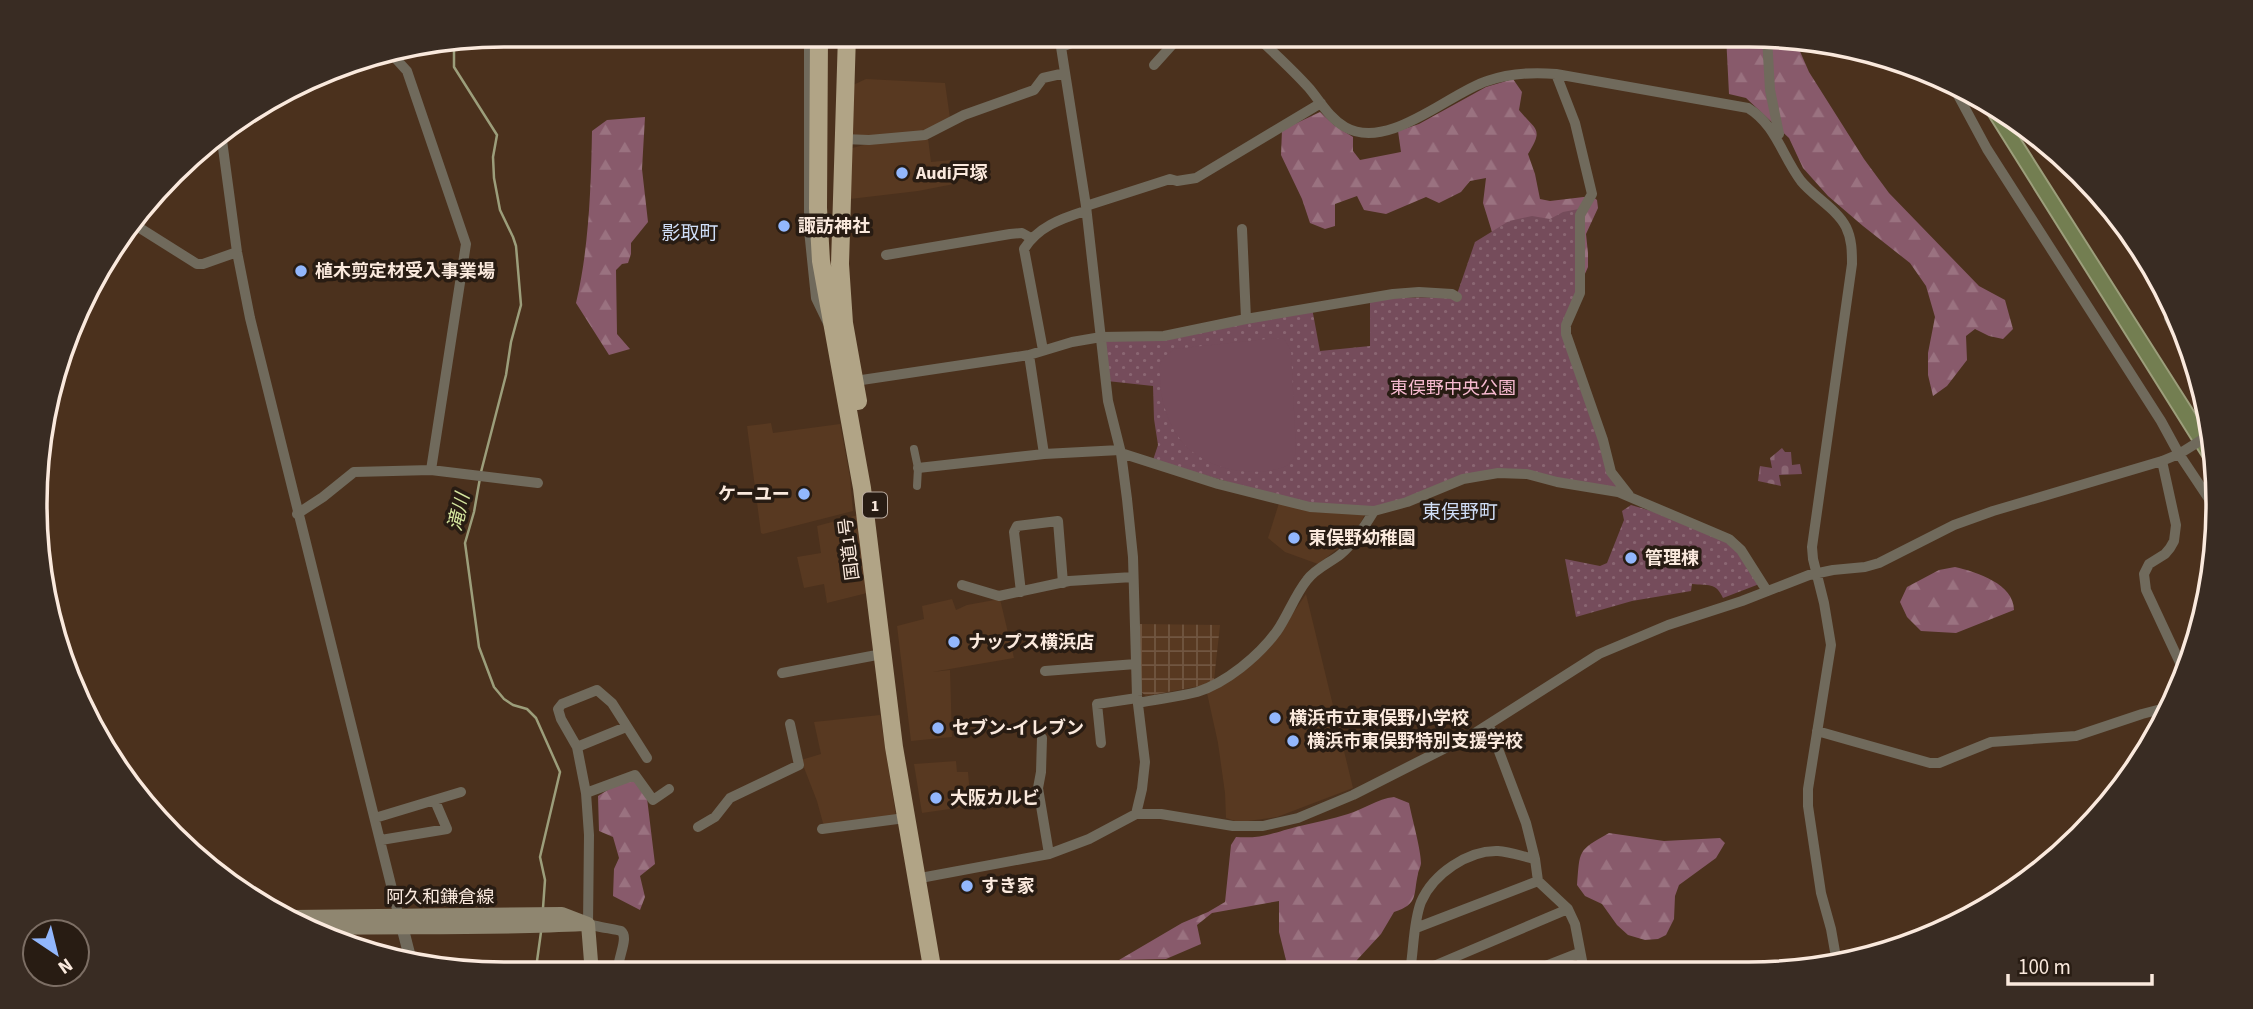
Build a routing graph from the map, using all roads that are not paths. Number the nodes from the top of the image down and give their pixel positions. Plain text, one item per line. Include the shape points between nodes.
1 (809, 47) edge
2 (819, 47) edge
3 (836, 47) edge
4 (847, 47) edge
5 (1061, 47) edge
6 (1170, 47) edge
7 (1267, 47) edge
8 (1768, 48) edge
9 (397, 60) edge
10 (1154, 65) dead end
11 (1065, 73) junction
12 (1556, 74) junction
13 (1960, 99) edge
14 (1321, 103) junction
15 (843, 139) junction
16 (223, 145) edge
17 (1787, 158) junction
18 (1086, 209) junction
19 (140, 228) edge
20 (1242, 229) dead end
21 (1031, 238) junction
22 (237, 252) junction
23 (886, 255) dead end
24 (1457, 297) dead end
25 (1246, 319) junction
26 (832, 328) junction
27 (1101, 337) junction
28 (1043, 350) junction
29 (1029, 355) junction
30 (855, 381) junction
31 (2201, 440) edge
32 (914, 449) dead end
33 (1120, 452) junction
34 (2181, 452) junction
35 (1044, 454) junction
36 (2162, 461) junction
37 (918, 468) junction
38 (431, 470) junction
39 (538, 483) dead end
40 (917, 486) dead end
41 (2206, 492) edge
42 (1631, 497) junction
43 (1374, 511) junction
44 (297, 514) junction
45 (1816, 574) junction
46 (1133, 577) junction
47 (1063, 583) junction
48 (962, 585) dead end
49 (1767, 591) junction
50 (1021, 592) junction
51 (882, 654) junction
52 (2178, 659) edge
53 (1136, 664) junction
54 (1045, 671) dead end
55 (782, 673) dead end
56 (1138, 700) junction
57 (2157, 710) edge
58 (790, 724) dead end
59 (1489, 725) junction
60 (626, 727) junction
61 (1817, 731) junction
62 (1042, 738) dead end
63 (1101, 743) dead end
64 (577, 747) junction
65 (647, 758) dead end
66 (668, 789) dead end
67 (461, 792) dead end
68 (586, 793) junction
69 (435, 801) junction
70 (1136, 814) junction
71 (375, 818) junction
72 (905, 818) junction
73 (698, 827) dead end
74 (822, 829) dead end
75 (381, 840) junction
76 (1049, 854) junction
77 (1535, 859) junction
78 (921, 878) junction
79 (1538, 881) junction
80 (1568, 909) junction
81 (309, 918) edge
82 (400, 922) junction
83 (588, 924) junction
84 (329, 927) edge
85 (1416, 928) junction
86 (408, 951) edge
87 (1580, 953) junction
88 (1835, 953) edge
89 (591, 962) edge
90 (617, 962) edge
91 (932, 962) edge
92 (940, 962) edge
93 (1411, 962) edge
94 (1444, 962) edge
95 (1556, 962) edge
96 (1582, 962) edge

1 - 26 street via 809,239 816,298
2 - 26 highway, 国道1号 / 1 via 819,238
3 - 26 highway, 1
4 - 15 highway, 国道1号 / 1
5 - 11 street
6 - 10 street
7 - 14 street
8 - 17 street via 1770,90
9 - 38 street via 407,71 466,244
11 - 15 street via 1044,78 1034,90 964,115 925,135
11 - 18 street
12 - 14 street via 1503,76 1484,82 1385,131 1346,128
12 - 17 street via 1748,108 1765,121
12 - 42 street via 1592,194 1580,215 1580,293 1566,334 1611,472
13 - 34 street via 1987,149
14 - 18 street via 1196,178 1170,179
15 - 30 highway, 国道1号 / 1 via 840,264 844,323
16 - 22 street
17 - 45 street via 1811,193 1844,224 1852,250 1812,547
18 - 21 street
18 - 27 street
19 - 22 street via 197,264
20 - 25 street
21 - 23 street via 1010,234
21 - 28 street via 1024,250
22 - 44 street
24 - 25 street via 1393,294
25 - 27 street via 1164,336
26 - 51 highway, 国道1号 / 1 via 862,488
27 - 28 street
27 - 33 street via 1108,401
28 - 29 street
29 - 30 street
29 - 35 street
30 - 78 highway, 国道1号 / 1
31 - 34 street
32 - 37 street
33 - 35 street
33 - 43 street via 1310,507
33 - 46 street
34 - 36 street
34 - 41 street
35 - 37 street
36 - 45 street via 1954,525 1879,563
36 - 52 street via 2176,533 2165,554 2149,564 2144,575
37 - 40 street
38 - 39 street
38 - 44 street via 354,472
42 - 43 street via 1506,473 1463,479
42 - 49 street via 1735,543
43 - 56 street via 1347,548 1306,581 1277,631 1252,657 1220,682 1196,692
44 - 71 street
45 - 49 street
45 - 61 street via 1831,645
46 - 47 street
46 - 53 street
47 - 50 street
47 - 50 street via 1058,521 1017,526
48 - 50 street via 993,596
49 - 59 street via 1599,654
51 - 55 street
51 - 72 highway, 国道1号 / 1
53 - 54 street
53 - 56 street
56 - 63 street via 1097,704
56 - 70 street via 1145,773
57 - 61 street via 2076,736 1991,742 1939,763
58 - 73 street via 799,765 730,798 716,817
59 - 70 street via 1434,756 1297,818 1240,826
59 - 77 street
60 - 64 street
60 - 64 street via 612,703 597,690 562,704 558,709 561,719
60 - 65 street
61 - 88 street via 1808,806
62 - 76 street via 1038,788
64 - 68 street
66 - 68 street via 653,800 635,775
67 - 69 street
68 - 83 street
69 - 71 street
69 - 75 street via 447,829
70 - 76 street
71 - 75 street
72 - 74 street
72 - 78 highway, 国道1号 / 1
75 - 82 street
76 - 78 street
77 - 79 street
77 - 85 street via 1499,851 1464,859 1432,884 1421,903
78 - 91 highway, 国道1号 / 1
78 - 92 highway, 国道1号 / 1
79 - 80 street
79 - 85 street
80 - 87 street
80 - 94 street
81 - 82 main road, 阿久和鎌倉線
82 - 83 main road, 阿久和鎌倉線 via 455,928
82 - 84 main road, 阿久和鎌倉線
82 - 86 street
83 - 89 main road
83 - 90 street via 621,931 624,945
85 - 93 street
87 - 95 street
87 - 96 street

